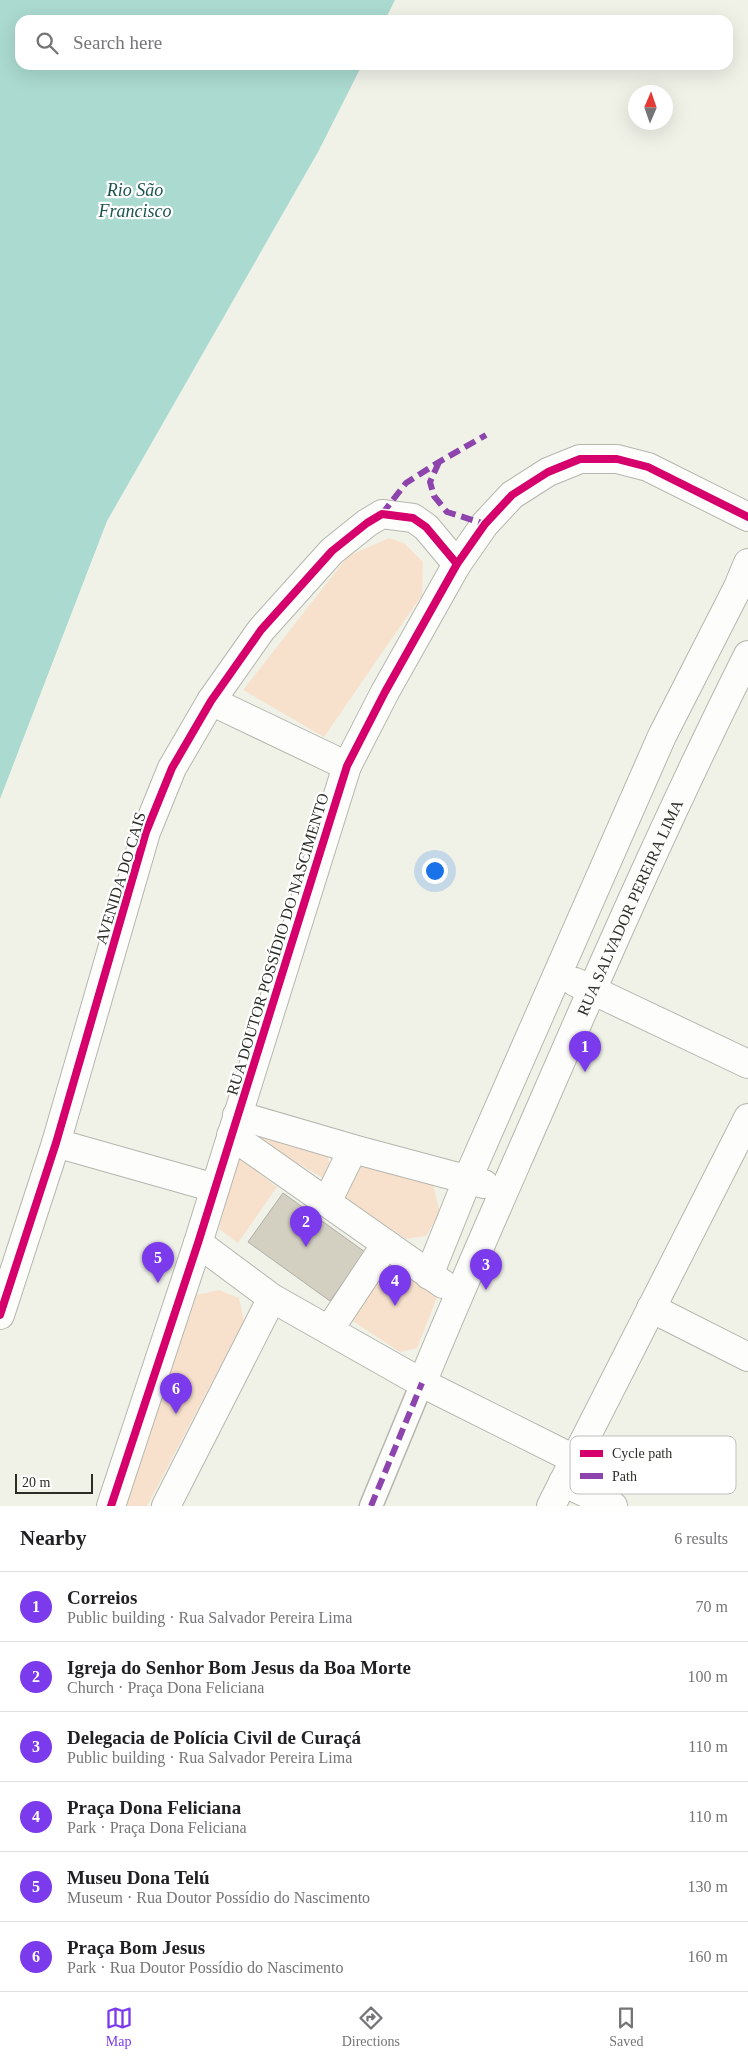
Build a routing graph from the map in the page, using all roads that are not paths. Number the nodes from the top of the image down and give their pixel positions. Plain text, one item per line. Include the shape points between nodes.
1 (748, 516) edge
2 (748, 563) edge
3 (457, 564) junction
4 (748, 655) edge
5 (211, 701) junction
6 (347, 766) junction
7 (558, 974) junction
8 (592, 989) junction
9 (748, 1064) edge
10 (748, 1118) edge
11 (234, 1125) junction
12 (56, 1143) junction
13 (353, 1149) junction
14 (468, 1178) junction
15 (214, 1188) junction
16 (504, 1191) junction
17 (326, 1202) junction
18 (198, 1243) junction
19 (386, 1244) junction
20 (429, 1275) junction
21 (458, 1295) junction
22 (272, 1298) junction
23 (651, 1308) junction
24 (0, 1315) edge
25 (329, 1330) junction
26 (748, 1357) edge
27 (422, 1383) junction
28 (586, 1436) edge
29 (569, 1470) joint
30 (598, 1494) edge
31 (111, 1506) edge
32 (166, 1506) edge
33 (371, 1506) edge
34 (551, 1506) edge
35 (613, 1506) edge

1 - 3 street, RUA DOUTOR POSSÍDIO DO NASCIMENTO via 648,466 617,459 580,460 548,472 512,495 485,524
2 - 7 street via 662,736
3 - 5 street, AVENIDA DO CAIS via 426,527 413,518 382,514 332,551 261,630
3 - 6 street, RUA DOUTOR POSSÍDIO DO NASCIMENTO
4 - 8 street, RUA SALVADOR PEREIRA LIMA via 693,765
5 - 6 street
5 - 12 street, AVENIDA DO CAIS via 172,768 146,832
6 - 11 street, RUA DOUTOR POSSÍDIO DO NASCIMENTO
7 - 8 street
7 - 14 street
8 - 9 street
8 - 16 street, RUA SALVADOR PEREIRA LIMA
10 - 23 street
11 - 13 street
11 - 15 street, RUA DOUTOR POSSÍDIO DO NASCIMENTO
11 - 17 street
12 - 15 street
12 - 24 street, AVENIDA DO CAIS
13 - 14 street
13 - 17 street
14 - 16 street
14 - 20 street
15 - 18 street, RUA DOUTOR POSSÍDIO DO NASCIMENTO
16 - 21 street, RUA SALVADOR PEREIRA LIMA
17 - 19 street
18 - 22 street
18 - 31 street, RUA DOUTOR POSSÍDIO DO NASCIMENTO
19 - 20 street
19 - 25 street
20 - 21 street
21 - 27 street, RUA SALVADOR PEREIRA LIMA
22 - 25 street
22 - 32 street
23 - 26 street
23 - 28 street
25 - 27 street
27 - 29 street
27 - 33 street
29 - 34 street
30 - 35 street

